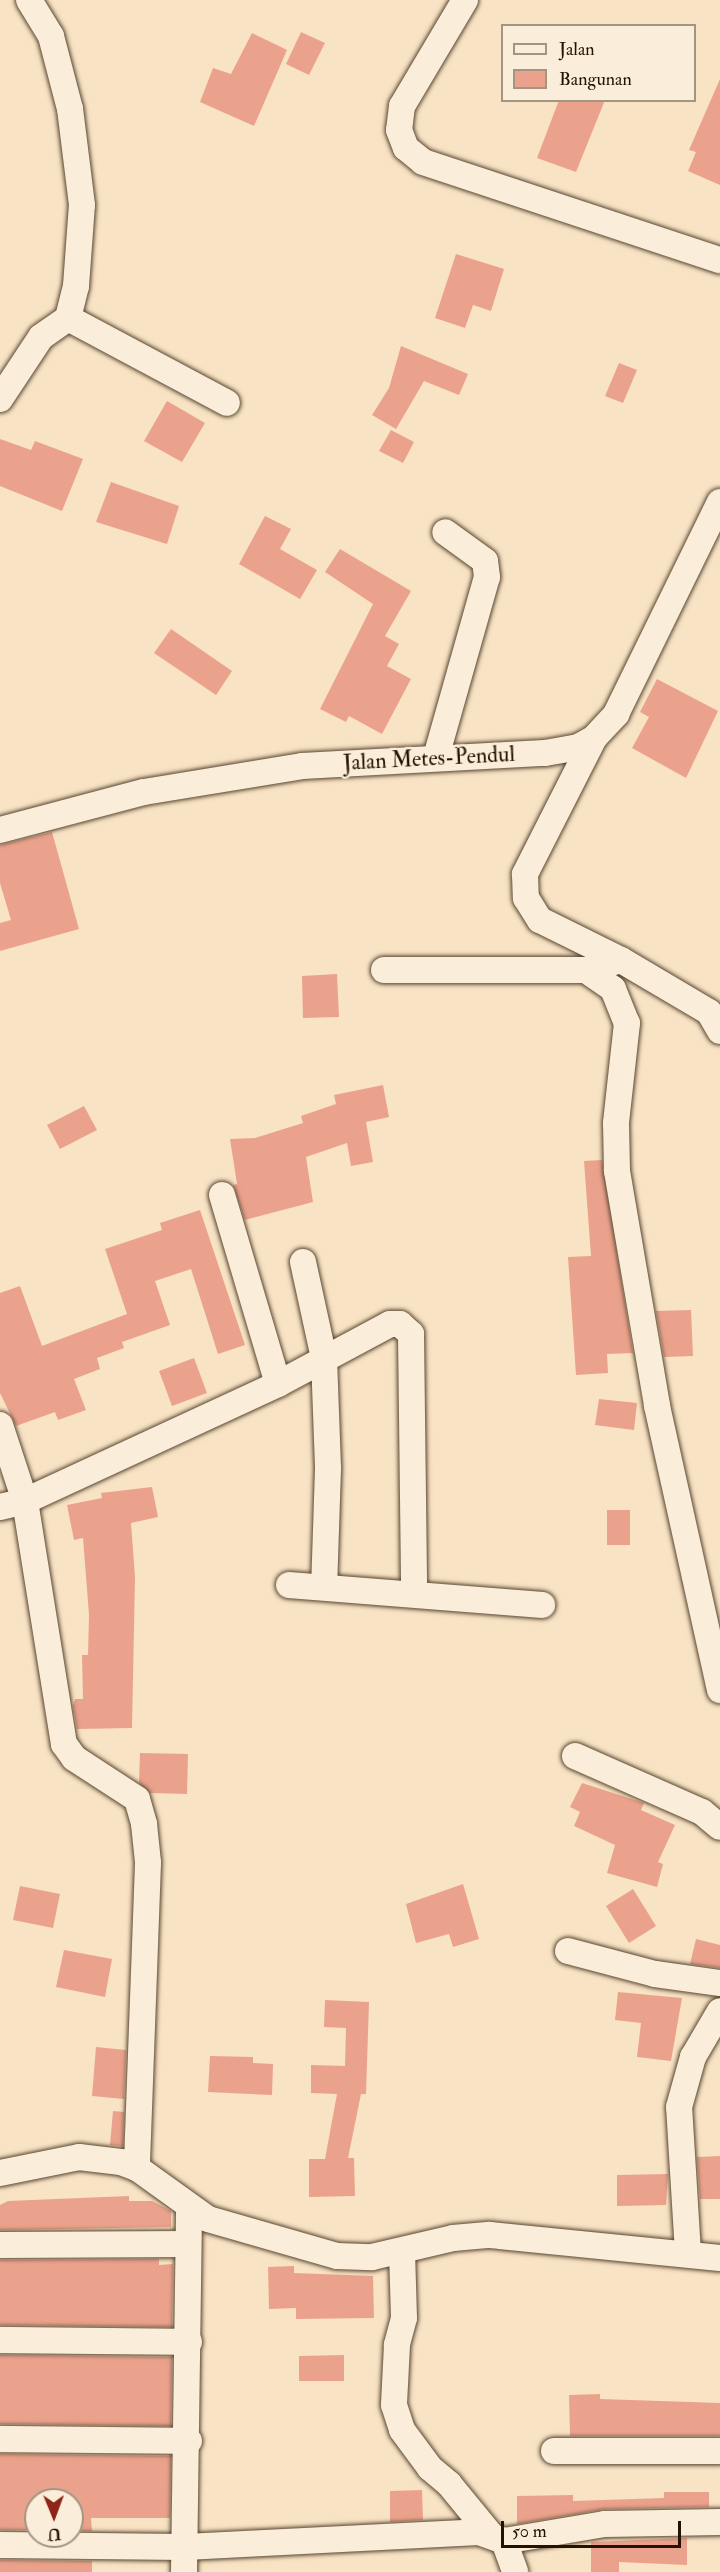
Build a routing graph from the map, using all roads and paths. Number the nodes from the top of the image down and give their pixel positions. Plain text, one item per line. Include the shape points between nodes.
1 (29, 0) edge
2 (465, 0) edge
3 (720, 260) edge
4 (68, 318) junction
5 (0, 399) edge
6 (227, 403) dead end
7 (720, 502) edge
8 (445, 532) dead end
9 (594, 738) junction
10 (436, 757) junction
11 (0, 830) edge
12 (621, 960) junction
13 (384, 970) dead end
14 (586, 970) junction
15 (720, 1031) edge
16 (222, 1195) dead end
17 (303, 1262) dead end
18 (324, 1358) junction
19 (278, 1384) junction
20 (0, 1425) edge
21 (25, 1501) junction
22 (0, 1508) edge
23 (289, 1585) dead end
24 (324, 1587) junction
25 (414, 1592) junction
26 (542, 1605) dead end
27 (720, 1690) edge
28 (575, 1756) dead end
29 (720, 1827) edge
30 (568, 1951) dead end
31 (720, 1983) edge
32 (720, 2012) edge
33 (137, 2168) junction
34 (0, 2174) edge
35 (189, 2209) junction
36 (0, 2244) edge
37 (189, 2244) junction
38 (402, 2250) junction
39 (688, 2253) junction
40 (720, 2258) edge
41 (0, 2340) edge
42 (189, 2342) junction
43 (0, 2439) edge
44 (189, 2441) junction
45 (554, 2451) dead end
46 (720, 2451) edge
47 (720, 2522) edge
48 (497, 2537) junction
49 (0, 2545) edge
50 (185, 2547) junction
51 (184, 2572) edge
52 (515, 2572) edge

1 - 4 street via 51,36 70,109 82,205 76,286
2 - 3 street via 402,106 399,130 406,147 423,162
4 - 5 street via 42,337
4 - 6 street
7 - 9 street via 632,686
8 - 10 street via 485,561 487,577
9 - 10 street, Jalan Metes-Pendul via 559,752
9 - 12 street via 525,874 523,886 540,920
10 - 11 street, Jalan Metes-Pendul via 302,766 221,778 122,797
12 - 14 street
12 - 15 street via 709,1012
13 - 14 street
14 - 27 street via 613,989 627,1023 616,1123 617,1171 657,1406
16 - 19 street
17 - 18 street
18 - 19 street
18 - 24 street via 328,1469
18 - 25 street via 390,1324 400,1324 411,1334
19 - 21 street
20 - 21 street
21 - 22 street
21 - 33 street via 64,1744 74,1758 137,1799 144,1824 148,1863
23 - 24 street
24 - 25 street
25 - 26 street
28 - 29 street via 702,1812
30 - 31 street via 655,1974
32 - 39 street via 693,2057 679,2107
33 - 34 street via 79,2157
33 - 35 street
35 - 37 street
35 - 38 street via 244,2232 314,2251 372,2257
36 - 37 street
37 - 42 street
38 - 39 street via 490,2235
38 - 48 street via 404,2318 397,2346 394,2405 402,2430 430,2469 449,2484
39 - 40 street
41 - 42 street
42 - 44 street
43 - 44 street
44 - 50 street
45 - 46 street
47 - 48 street via 605,2524
48 - 50 street
48 - 52 street
49 - 50 street
50 - 51 street

